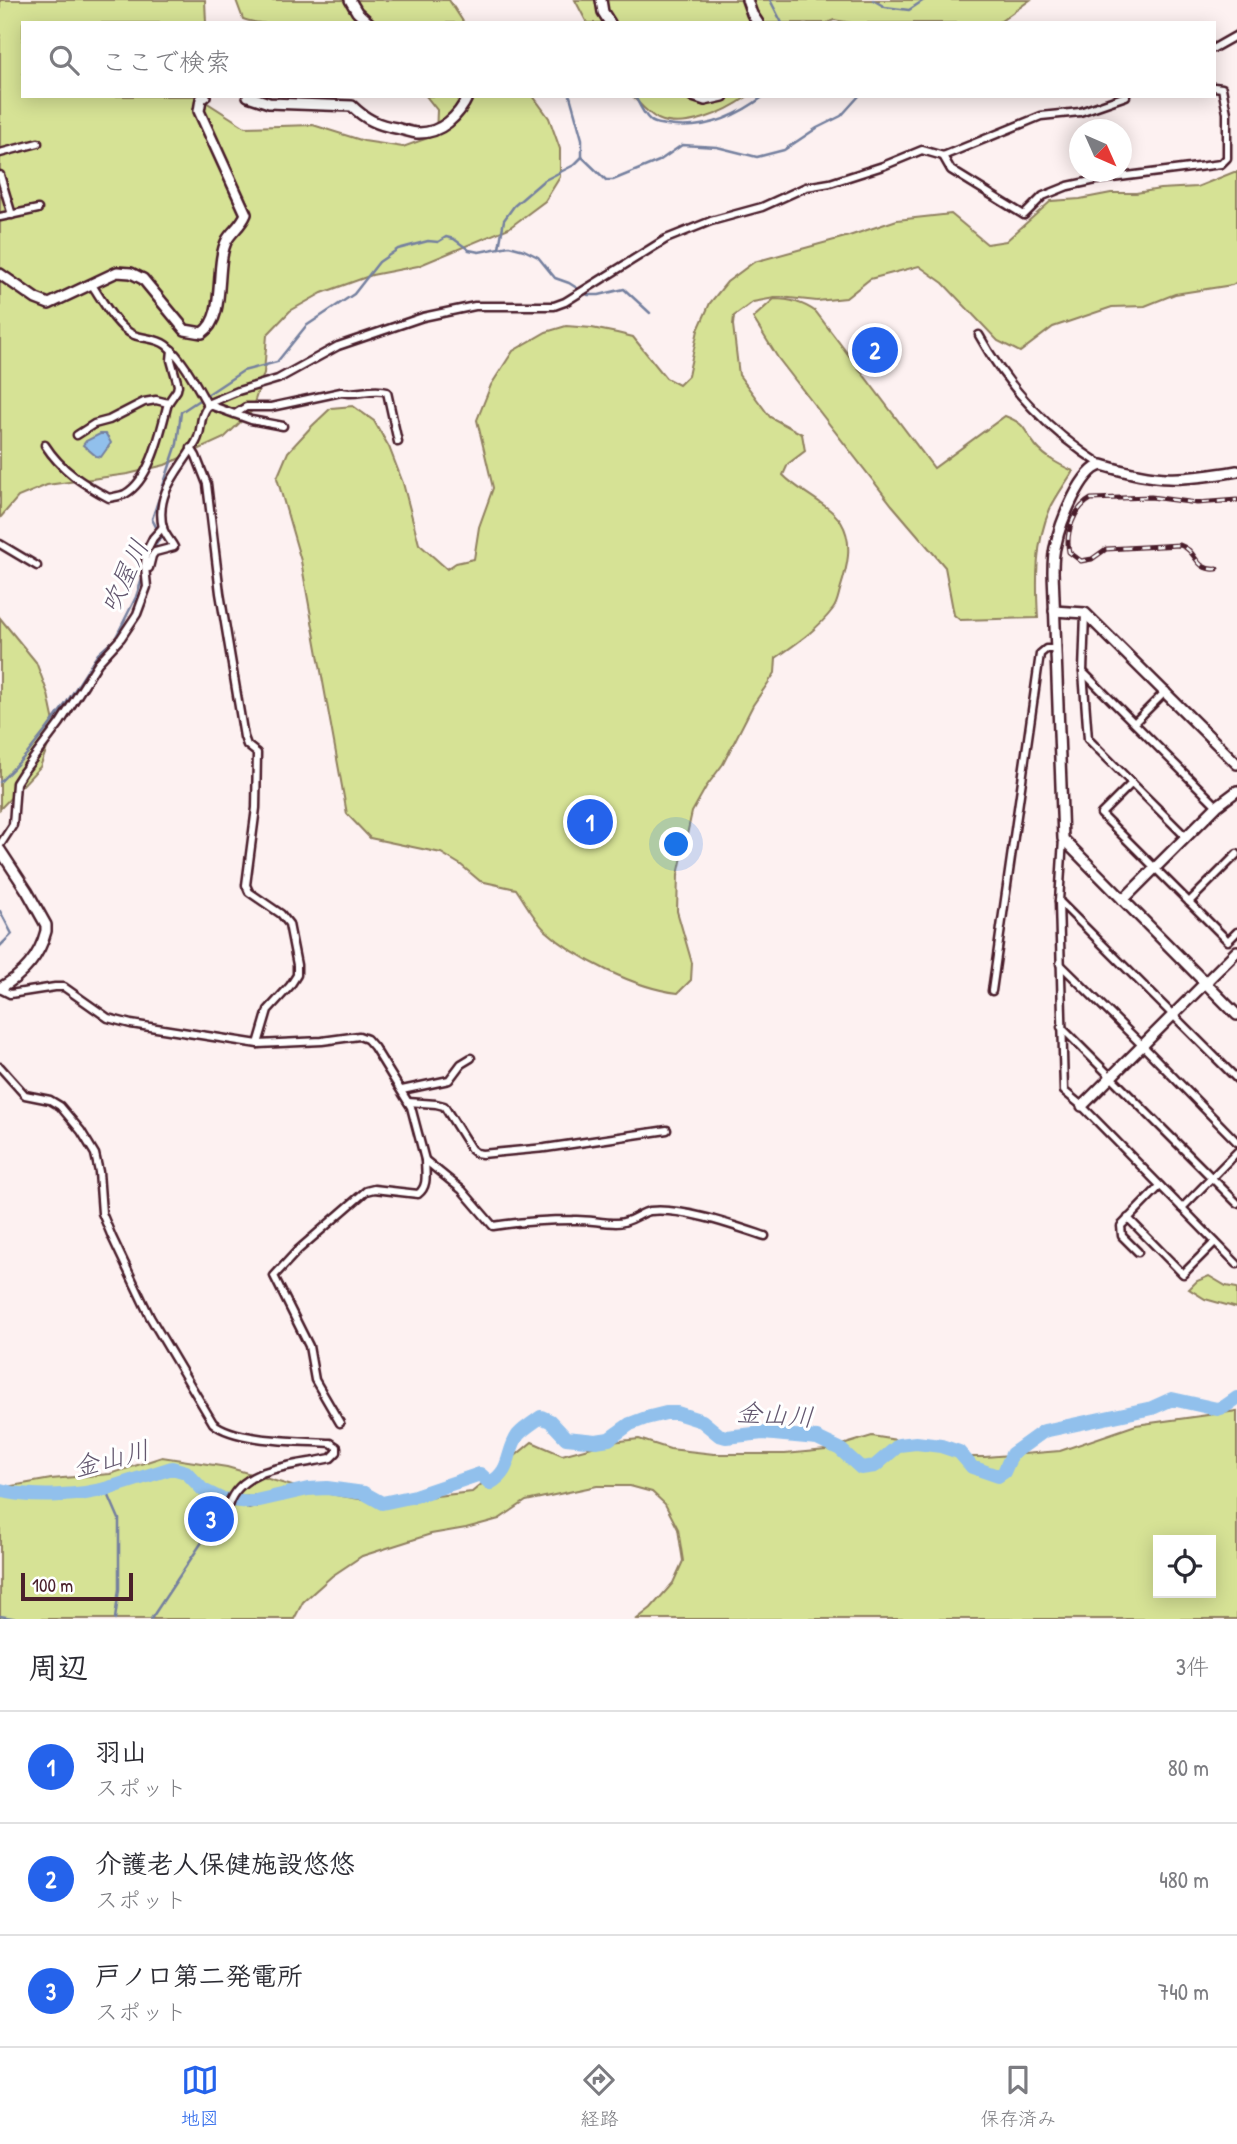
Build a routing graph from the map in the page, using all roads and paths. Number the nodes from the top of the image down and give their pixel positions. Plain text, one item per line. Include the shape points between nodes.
1 (350, 0) edge
2 (601, 0) edge
3 (747, 0) edge
4 (367, 21) edge
5 (609, 21) edge
6 (757, 21) edge
7 (1237, 35) edge
8 (1216, 47) edge
9 (1216, 88) edge
10 (202, 98) edge
11 (254, 98) edge
12 (467, 98) edge
13 (1121, 98) edge
14 (1237, 134) edge
15 (1227, 136) junction
16 (38, 143) dead end
17 (0, 153) edge
18 (943, 156) junction
19 (0, 175) edge
20 (38, 209) dead end
21 (12, 215) junction
22 (0, 217) edge
23 (0, 274) edge
24 (92, 285) junction
25 (979, 335) dead end
26 (172, 350) junction
27 (167, 403) junction
28 (207, 405) junction
29 (235, 414) junction
30 (283, 426) dead end
31 (77, 435) dead end
32 (398, 443) dead end
33 (45, 445) dead end
34 (191, 448) junction
35 (1102, 465) junction
36 (1237, 471) edge
37 (163, 527) junction
38 (0, 544) edge
39 (37, 566) dead end
40 (149, 568) dead end
41 (1054, 611) junction
42 (1085, 613) junction
43 (1056, 649) junction
44 (1083, 672) junction
45 (1166, 691) junction
46 (1135, 722) junction
47 (1237, 764) edge
48 (1132, 783) junction
49 (1237, 791) edge
50 (1217, 806) junction
51 (1186, 837) junction
52 (1063, 839) junction
53 (0, 845) edge
54 (0, 850) edge
55 (1237, 854) edge
56 (1155, 867) junction
57 (1123, 900) junction
58 (1059, 901) junction
59 (1189, 902) junction
60 (1237, 932) edge
61 (1237, 951) edge
62 (1060, 964) junction
63 (1205, 982) junction
64 (0, 989) edge
65 (992, 991) dead end
66 (1174, 1015) junction
67 (1237, 1015) edge
68 (1061, 1027) junction
69 (258, 1044) junction
70 (1143, 1046) junction
71 (471, 1058) dead end
72 (0, 1067) edge
73 (1112, 1077) junction
74 (1237, 1079) edge
75 (402, 1090) junction
76 (408, 1102) junction
77 (1082, 1106) junction
78 (667, 1130) dead end
79 (1237, 1142) edge
80 (1237, 1152) edge
81 (425, 1160) junction
82 (1212, 1178) junction
83 (1160, 1186) junction
84 (1237, 1203) edge
85 (1182, 1208) junction
86 (1128, 1218) junction
87 (765, 1236) dead end
88 (1215, 1242) junction
89 (1138, 1252) dead end
90 (1237, 1264) edge
91 (341, 1423) dead end
92 (228, 1506) dead end

1 - 4 street
2 - 5 street
3 - 6 street
7 - 8 street
9 - 15 street via 1222,88
10 - 24 street via 199,111 246,214 227,240 211,324 202,333 185,330 143,279 131,273 117,272
11 - 12 street via 269,103 352,106 381,126 418,133 447,124
13 - 18 street via 1080,113 1041,116
14 - 15 street
15 - 18 street via 1227,158 1221,164 1068,186 1043,196 1024,215 951,170
16 - 17 street
18 - 28 street via 922,150 711,221 666,239 554,306 475,306 424,317 338,346 278,379
19 - 21 street
20 - 21 street
21 - 22 street
23 - 24 street via 49,304
24 - 26 street via 127,331 163,342
25 - 35 street via 991,358 1047,424
26 - 27 street via 177,390
26 - 28 street
27 - 31 street via 144,402
27 - 33 street via 150,461 139,482 125,495 108,498 95,491 55,461
28 - 29 street
28 - 34 street
29 - 30 street
29 - 32 street via 246,407 381,389 387,391
34 - 37 street via 167,488
34 - 69 street via 207,484 244,737 257,753 256,808 246,885 289,924 297,965 290,986 268,1010
35 - 36 street via 1164,479
35 - 41 street via 1087,474 1059,531
37 - 40 street via 174,546 155,552
37 - 53 street via 146,552 147,587 137,614 16,783 13,825
38 - 39 street
41 - 42 street
41 - 43 street
42 - 44 street
42 - 45 street
43 - 52 street
43 - 65 street via 1040,654
44 - 46 street
44 - 48 street via 1088,739
45 - 46 street
45 - 47 street
46 - 50 street
48 - 51 street
48 - 56 street via 1101,814
49 - 50 street
50 - 51 street
51 - 56 street
52 - 57 street
52 - 58 street
54 - 64 street via 46,925 26,970
55 - 59 street
56 - 57 street
56 - 59 street
57 - 63 street
58 - 62 street
58 - 66 street
59 - 60 street via 1227,941
61 - 63 street
62 - 68 street
62 - 70 street
63 - 66 street
63 - 67 street
64 - 69 street via 10,994 64,987 108,1018
66 - 70 street
66 - 74 street
68 - 73 street
68 - 77 street via 1064,1091
69 - 75 street via 359,1036 374,1046
70 - 73 street
70 - 79 street
71 - 75 street via 449,1080
72 - 92 street via 24,1095 60,1106 95,1154 102,1213 112,1237 150,1317 213,1423 239,1435 337,1447 331,1458 252,1478 237,1489
73 - 77 street
73 - 82 street
75 - 76 street
76 - 78 street via 444,1107 471,1149 482,1154
76 - 81 street
77 - 83 street
80 - 82 street
81 - 87 street via 468,1196 493,1226 574,1219 618,1223 657,1211 694,1215
81 - 91 street via 422,1191 366,1191 274,1276 309,1346 316,1380
82 - 84 street
82 - 85 street
83 - 85 street
83 - 86 street
85 - 88 street
86 - 88 street via 1183,1274
86 - 89 street via 1121,1226 1122,1236
88 - 90 street

